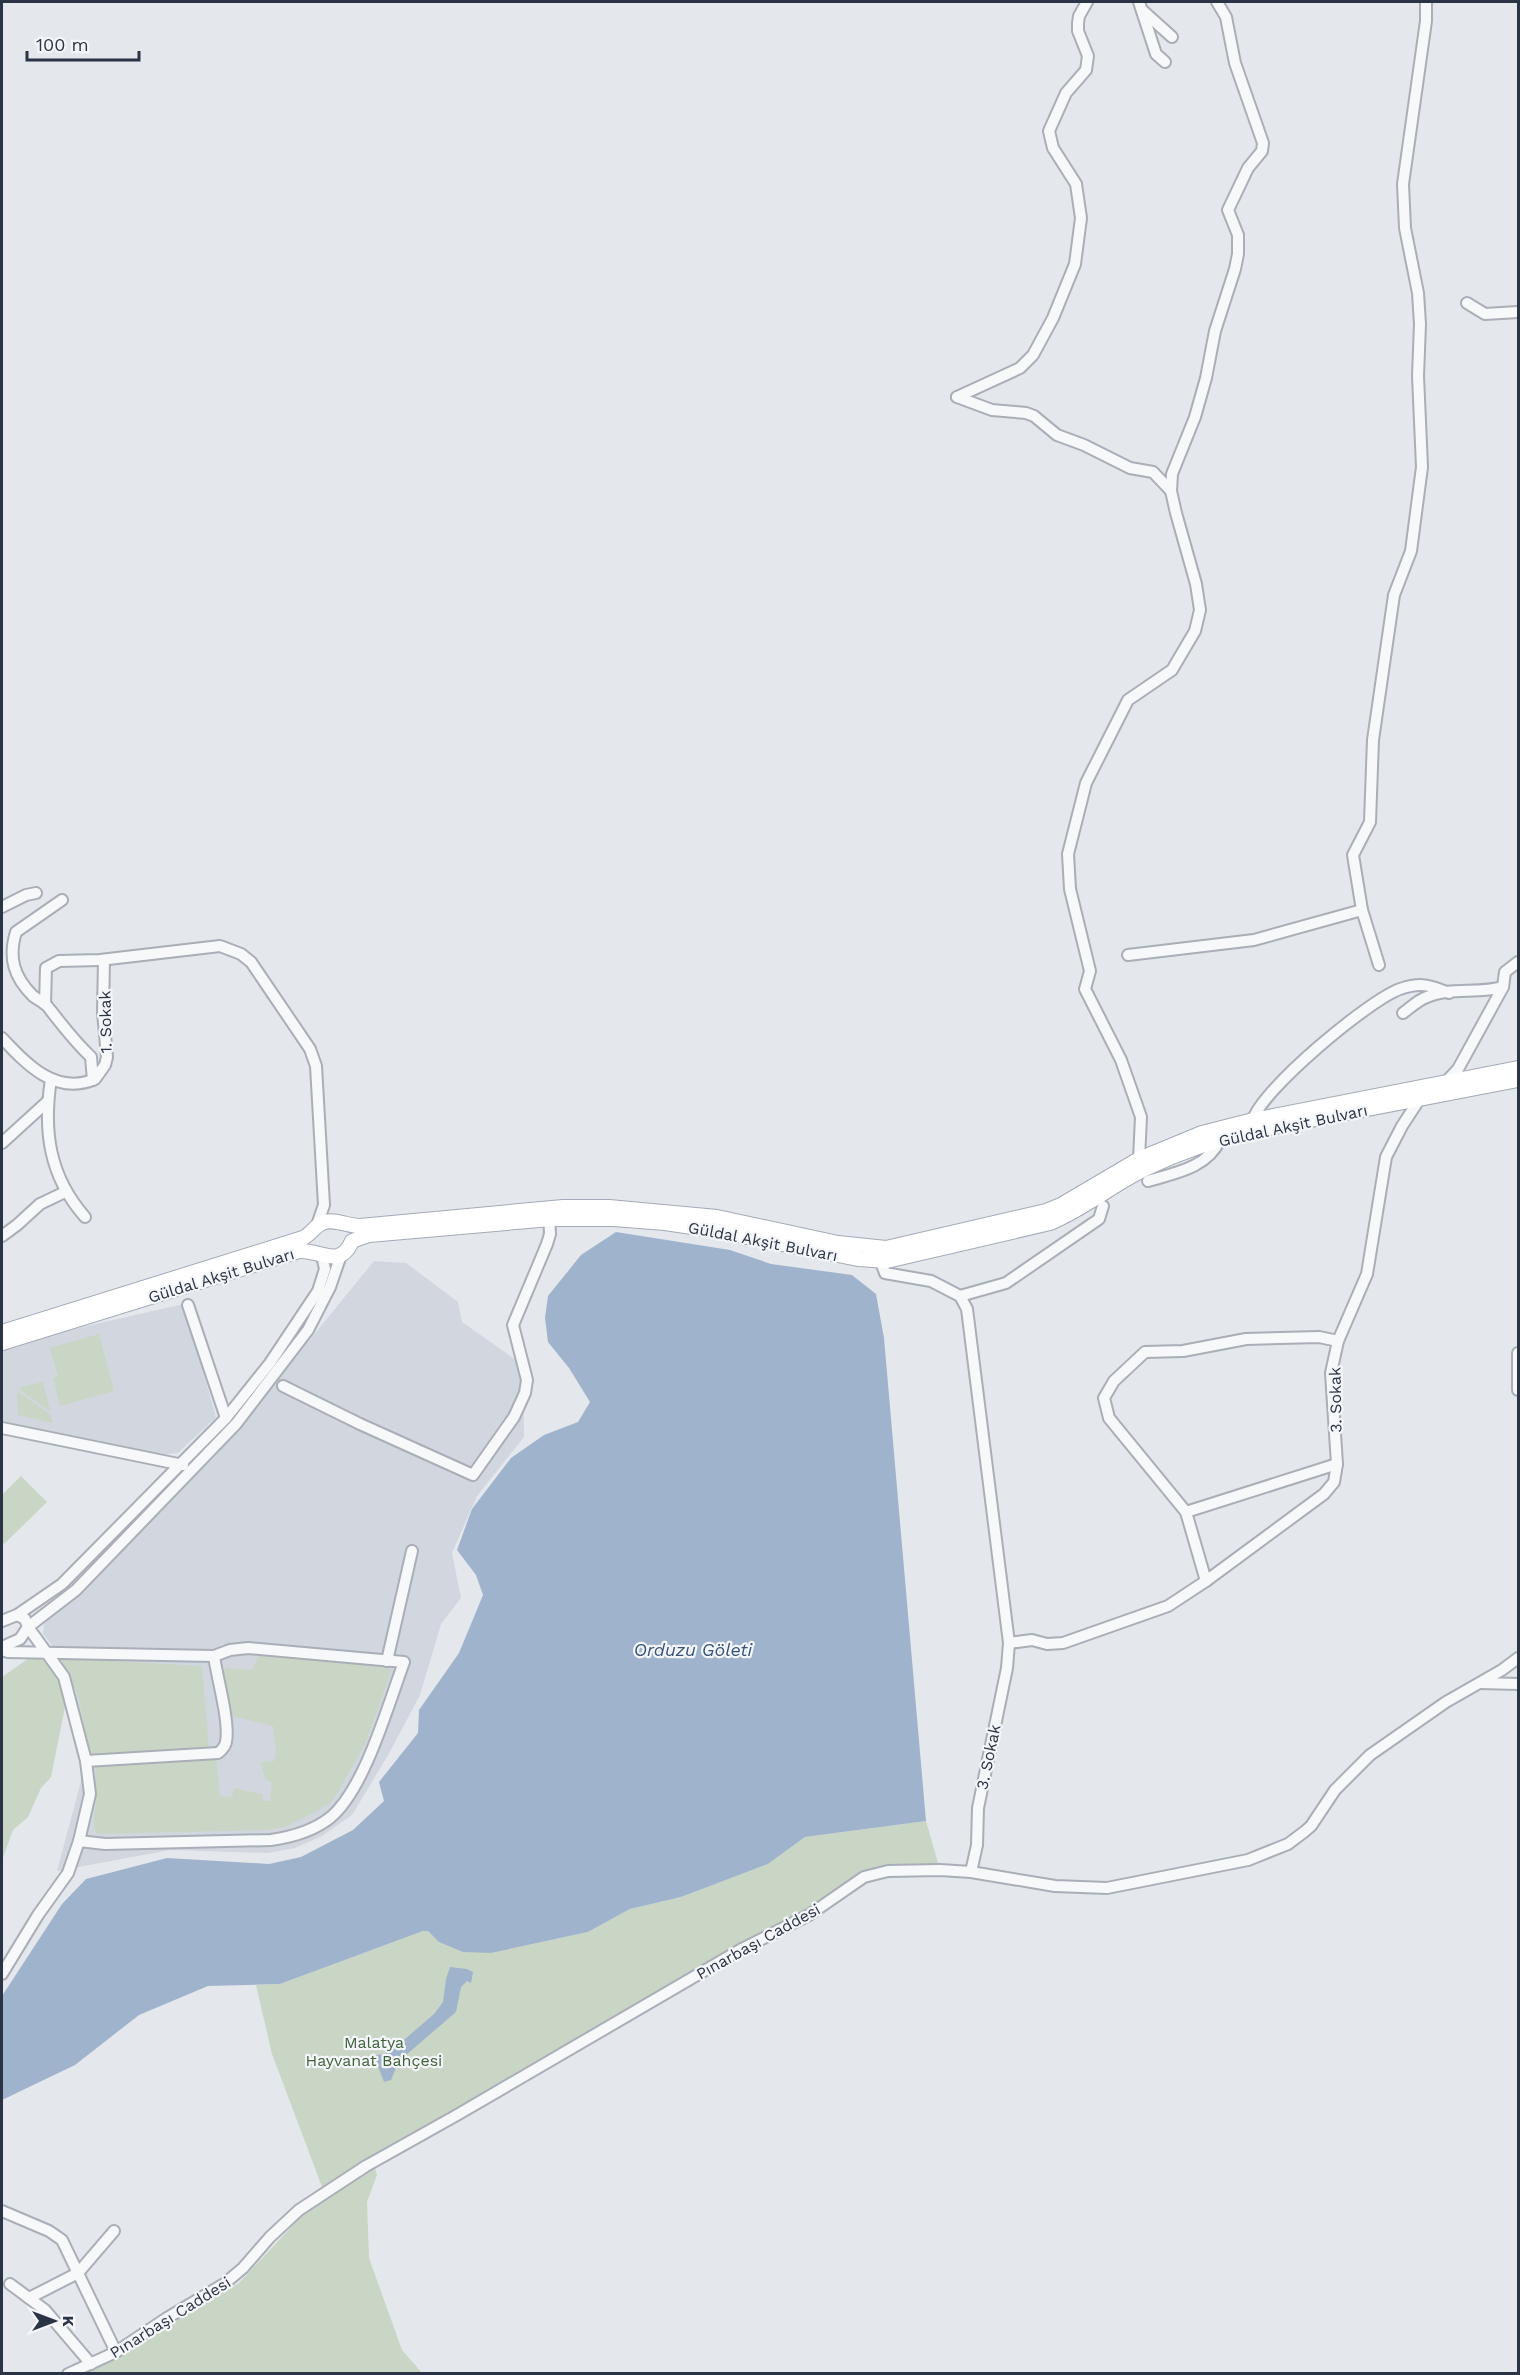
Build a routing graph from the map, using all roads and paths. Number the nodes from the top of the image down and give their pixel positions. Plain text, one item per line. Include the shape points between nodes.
1 (1087, 2) edge
2 (1217, 2) edge
3 (1426, 2) edge
4 (1139, 5) edge
5 (1172, 37) dead end
6 (1165, 62) dead end
7 (1467, 303) dead end
8 (1518, 312) edge
9 (1171, 491) junction
10 (36, 893) dead end
11 (62, 900) dead end
12 (2, 907) edge
13 (1362, 910) junction
14 (1128, 955) dead end
15 (104, 960) junction
16 (1518, 962) edge
17 (1379, 965) dead end
18 (1503, 987) junction
19 (1449, 993) junction
20 (45, 1004) junction
21 (1403, 1013) dead end
22 (2, 1038) edge
23 (1518, 1068) edge
24 (51, 1079) junction
25 (93, 1080) junction
26 (1518, 1080) edge
27 (1445, 1083) junction
28 (1419, 1100) junction
29 (47, 1102) junction
30 (1253, 1120) junction
31 (2, 1143) edge
32 (1143, 1170) junction
33 (65, 1191) junction
34 (324, 1205) junction
35 (1102, 1206) dead end
36 (550, 1213) junction
37 (85, 1217) dead end
38 (344, 1224) junction
39 (315, 1229) junction
40 (2, 1236) edge
41 (352, 1241) junction
42 (319, 1254) junction
43 (878, 1254) junction
44 (341, 1255) junction
45 (960, 1296) junction
46 (188, 1305) dead end
47 (2, 1332) edge
48 (1338, 1341) junction
49 (2, 1343) edge
50 (1518, 1353) edge
51 (284, 1386) dead end
52 (1518, 1390) edge
53 (226, 1418) junction
54 (2, 1428) edge
55 (180, 1464) junction
56 (1338, 1464) junction
57 (196, 1468) junction
58 (1186, 1512) junction
59 (412, 1551) dead end
60 (1206, 1581) junction
61 (17, 1615) junction
62 (2, 1621) edge
63 (28, 1627) junction
64 (1009, 1643) junction
65 (2, 1649) edge
66 (49, 1654) junction
67 (214, 1656) junction
68 (1518, 1658) edge
69 (387, 1661) junction
70 (1479, 1683) junction
71 (1518, 1684) edge
72 (86, 1761) junction
73 (80, 1841) junction
74 (971, 1872) junction
75 (2, 1974) edge
76 (2, 2211) edge
77 (114, 2231) dead end
78 (78, 2273) junction
79 (10, 2284) dead end
80 (29, 2298) junction
81 (116, 2352) junction
82 (91, 2364) junction
83 (68, 2373) edge

1 - 9 street via 1078,23 1088,56 1086,70 1066,93 1049,131 1053,148 1076,184 1081,218 1075,264 1033,355 1013,372 957,397 992,410 1034,416 1057,435 1130,468 1153,472
2 - 9 street via 1226,17 1235,63 1263,143 1228,210 1238,236 1237,262 1215,331 1195,417 1172,474
3 - 13 street via 1403,184 1406,228 1418,293 1422,467 1411,551 1394,595 1373,740 1370,822 1353,855
4 - 5 street
4 - 6 street via 1156,54
7 - 8 street via 1485,314
9 - 32 street via 1197,590 1200,610 1195,631 1172,670 1128,700 1086,783 1068,854 1070,890 1090,971 1084,989 1122,1060 1141,1117
10 - 12 street
11 - 20 street via 16,932 14,940 14,970 34,997
13 - 14 street via 1254,940
13 - 17 street
15 - 20 street via 59,961 46,968
15 - 25 street, 1. Sokak via 106,1056 105,1065
15 - 34 street via 220,946 251,962 310,1049 316,1066
16 - 18 street, 3. Sokak via 1505,972
18 - 19 street via 1487,992
18 - 27 street, 3. Sokak via 1458,1068
19 - 21 street via 1427,996
19 - 30 street via 1426,984 1399,990 1363,1011 1291,1072 1256,1110
20 - 25 street via 71,1040 91,1057
22 - 24 street via 21,1058
23 - 27 main road, Güldal Akşit Bulvarı
24 - 25 street via 71,1085
24 - 29 street
26 - 28 main road, Güldal Akşit Bulvarı
27 - 28 street, 3. Sokak
27 - 30 main road, Güldal Akşit Bulvarı
28 - 32 main road, Güldal Akşit Bulvarı via 1254,1131
28 - 48 street, 3. Sokak via 1386,1157 1367,1274
29 - 31 street
29 - 33 street via 48,1136
30 - 32 main road, Güldal Akşit Bulvarı via 1202,1133
32 - 43 main road, Güldal Akşit Bulvarı via 1050,1223 887,1261
33 - 37 street
33 - 40 street via 40,1204
34 - 38 street
34 - 39 street
35 - 45 street via 1099,1219 1006,1283
36 - 38 main road, Güldal Akşit Bulvarı
36 - 41 main road, Güldal Akşit Bulvarı via 369,1235
36 - 43 main road, Güldal Akşit Bulvarı via 664,1222 858,1259
36 - 51 street via 547,1244 513,1325 527,1380 525,1393 514,1417 473,1475
38 - 39 main road, Güldal Akşit Bulvarı via 330,1221
38 - 41 street
39 - 42 street
39 - 47 main road, Güldal Akşit Bulvarı via 292,1241
41 - 44 main road
42 - 44 main road, Güldal Akşit Bulvarı via 329,1258
42 - 49 main road, Güldal Akşit Bulvarı via 299,1251
42 - 53 street via 325,1269 318,1291 270,1363
43 - 45 street via 885,1273 931,1281
44 - 57 street via 308,1330 236,1425
45 - 64 street, 3. Sokak via 967,1309
46 - 53 street
48 - 56 street, 3. Sokak via 1331,1373
48 - 58 street via 1319,1336 1246,1339 1183,1351 1145,1352 1114,1381 1104,1398 1109,1418
50 - 52 street
53 - 55 street
54 - 55 street
55 - 57 street
55 - 61 street via 62,1584
56 - 58 street
56 - 60 street, 3. Sokak via 1334,1482 1324,1494
57 - 63 street via 76,1590
58 - 60 street
59 - 69 street
60 - 64 street, 3. Sokak via 1168,1606 1071,1641
61 - 62 street
61 - 63 street via 25,1619
63 - 65 street via 20,1639
63 - 66 street
64 - 74 street, 3. Sokak via 978,1808 977,1845
65 - 66 street
66 - 67 street
66 - 72 street via 67,1685
67 - 69 street via 248,1648
67 - 72 street via 226,1728 223,1749 218,1753
68 - 70 street, Pınarbaşı Caddesi
69 - 73 street via 404,1662 370,1752 340,1809 320,1825 271,1840 105,1844
70 - 71 street
70 - 74 street, Pınarbaşı Caddesi via 1370,1755 1335,1790 1311,1826 1288,1844 1262,1855 1107,1888 1055,1886
72 - 73 street via 90,1794
73 - 75 street via 68,1873
74 - 81 street, Pınarbaşı Caddesi via 888,1872 855,1881 809,1915 740,1950 326,2191 285,2222 229,2281
76 - 78 street via 55,2234 65,2245
77 - 78 street
78 - 80 street
78 - 81 street
79 - 80 street
80 - 82 street via 45,2310
81 - 82 street, Pınarbaşı Caddesi
82 - 83 street, Pınarbaşı Caddesi

